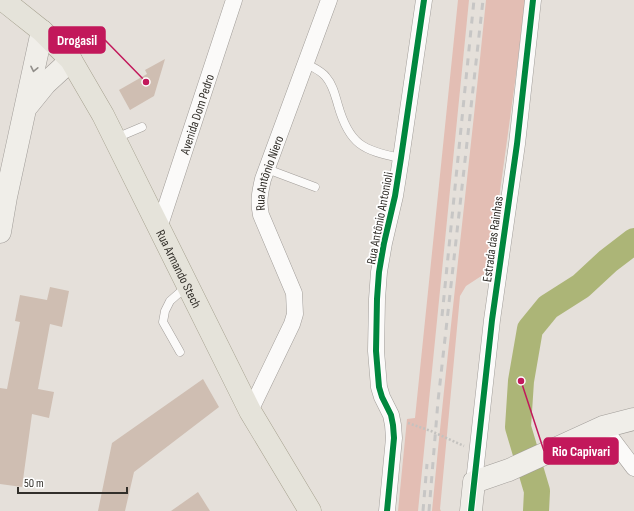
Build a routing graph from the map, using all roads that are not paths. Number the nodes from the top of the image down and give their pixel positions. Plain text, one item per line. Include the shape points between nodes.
1 (3, 0) edge
2 (234, 0) edge
3 (329, 0) edge
4 (424, 0) edge
5 (533, 0) edge
6 (42, 31) junction
7 (71, 60) junction
8 (305, 64) junction
9 (26, 107) junction
10 (142, 127) dead end
11 (115, 138) junction
12 (402, 158) junction
13 (267, 169) junction
14 (315, 187) dead end
15 (3, 194) edge
16 (159, 228) junction
17 (0, 232) edge
18 (188, 286) junction
19 (180, 352) dead end
20 (250, 412) junction
21 (634, 419) edge
22 (603, 427) junction
23 (634, 468) edge
24 (474, 482) junction
25 (310, 511) edge
26 (387, 511) edge
27 (471, 511) edge

1 - 6 main road, Rua Armando Stech
2 - 16 street, Avenida Dom Pedro
3 - 8 street, Rua Antônio Niero
4 - 12 street, Rua Antônio Antonioli
5 - 24 street, Estrada das Rainhas
6 - 7 main road, Rua Armando Stech
6 -> 9 main road
7 - 9 main road via 45,84
7 - 11 main road, Rua Armando Stech
8 - 12 lane via 325,75 331,83 342,118 356,140 379,154
8 - 13 street, Rua Antônio Niero
9 - 15 main road
10 - 11 lane
11 - 16 main road, Rua Armando Stech
12 - 26 street, Rua Antônio Antonioli via 396,196 384,243 377,299 376,352 379,387 394,425
13 - 14 lane
13 - 20 street, Rua Antônio Niero via 259,203 261,215 294,293 295,314
15 - 17 main road
16 - 18 main road, Rua Armando Stech
18 - 19 lane via 170,301 163,322
18 - 20 main road, Rua Armando Stech
20 - 25 main road, Rua Armando Stech
21 - 22 main road
22 - 23 street
22 - 24 main road via 508,470
24 - 27 main road

